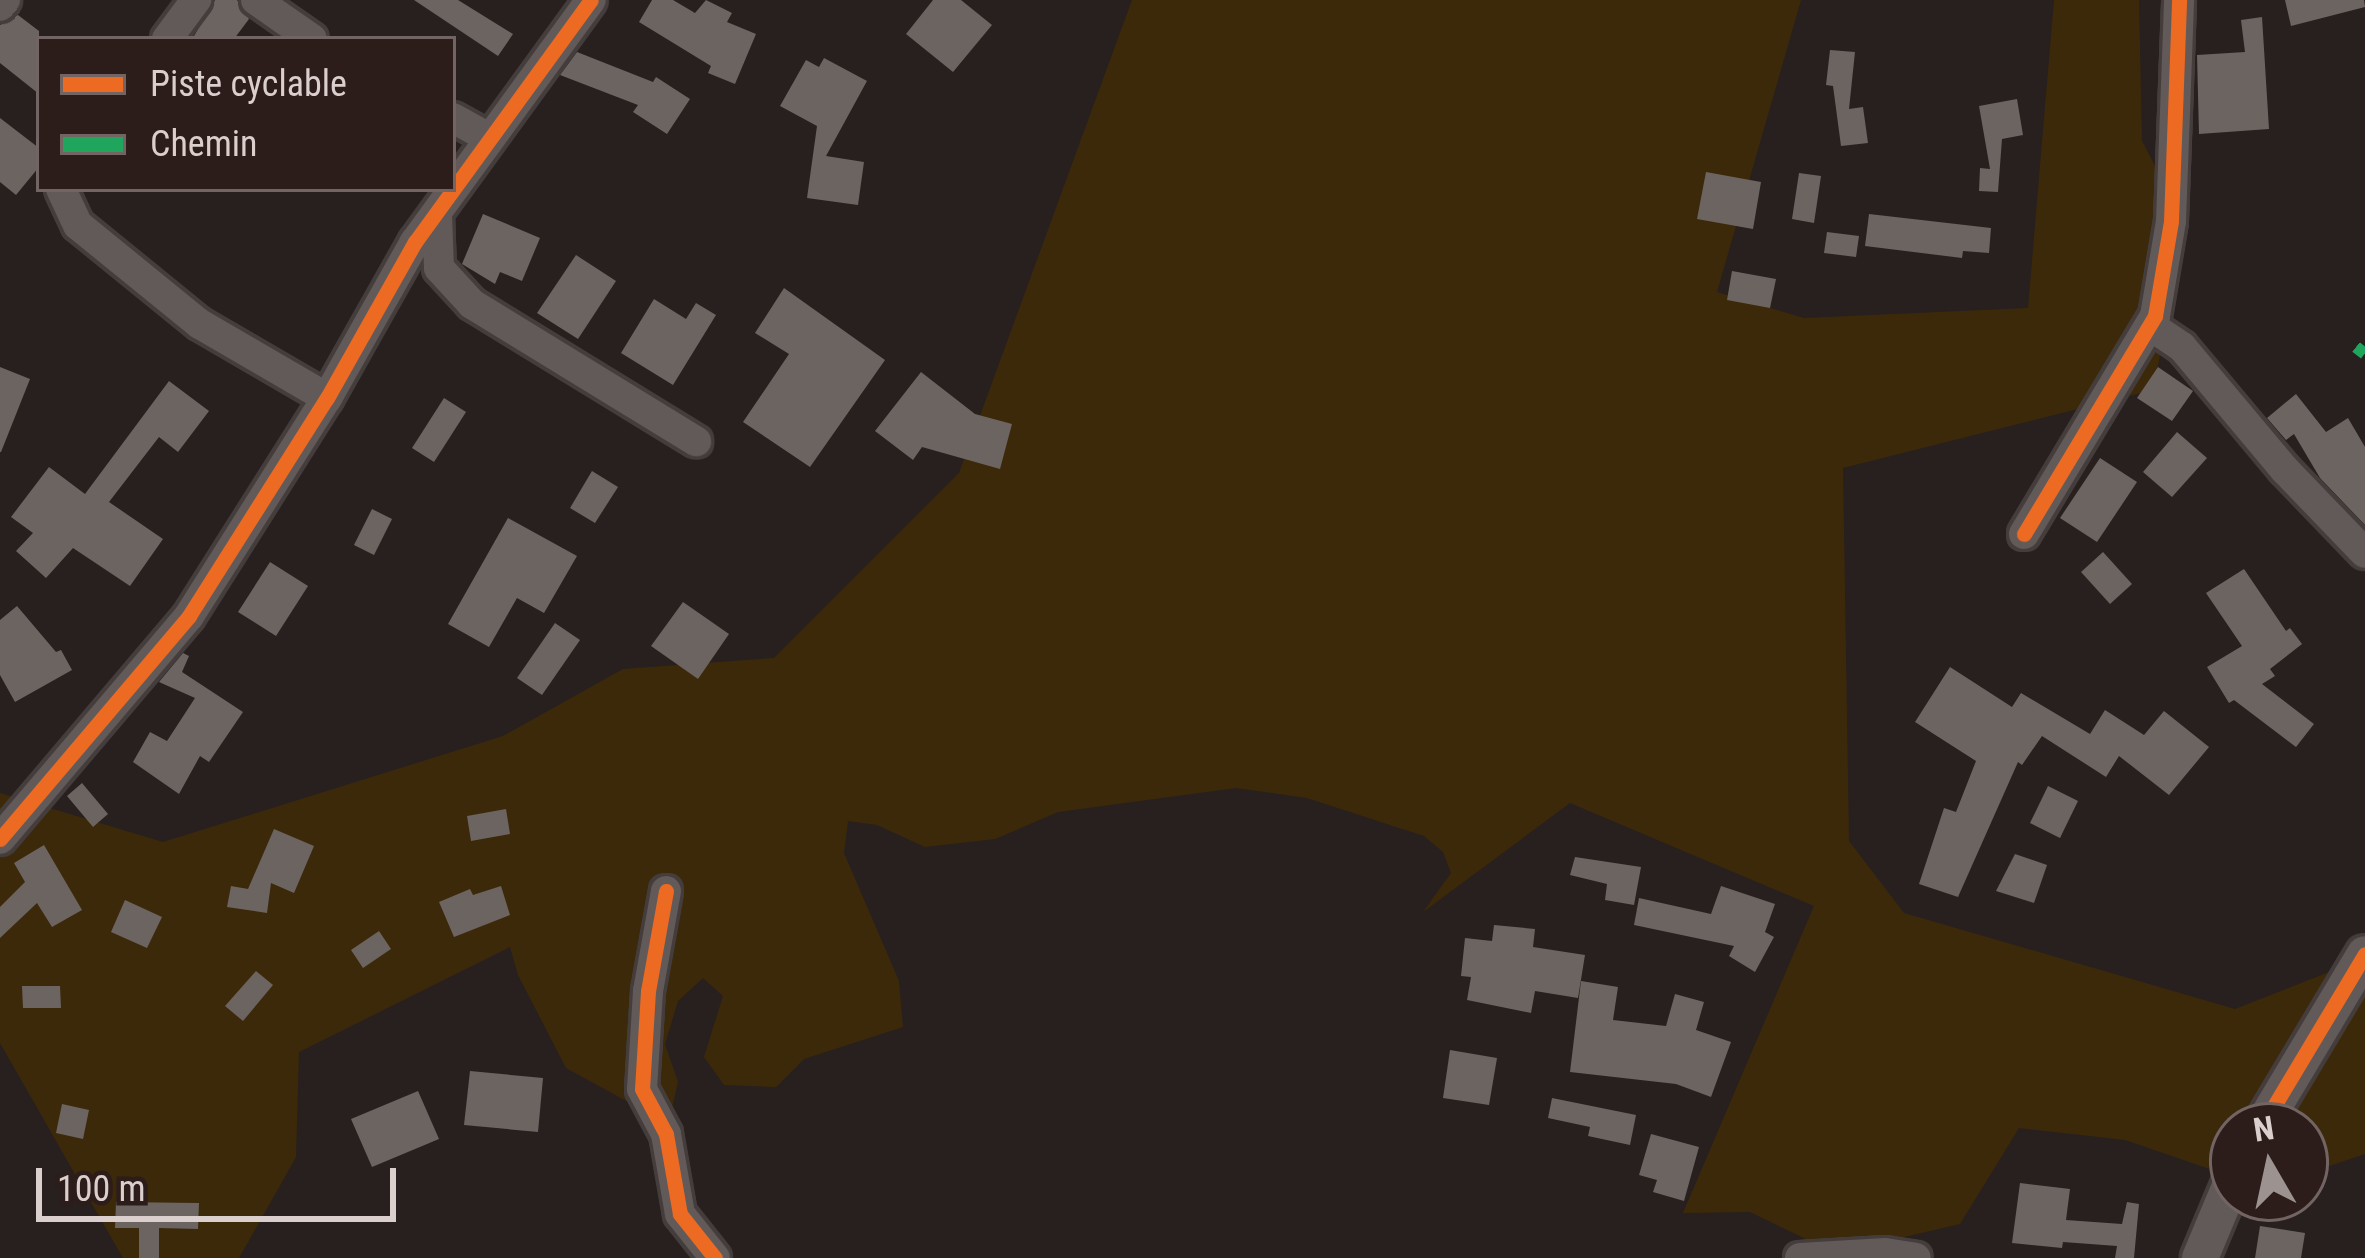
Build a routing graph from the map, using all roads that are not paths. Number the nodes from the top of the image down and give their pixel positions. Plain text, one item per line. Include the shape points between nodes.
1 (196, 0) edge
2 (256, 0) edge
3 (592, 0) edge
4 (2179, 0) edge
5 (169, 36) edge
6 (308, 36) edge
7 (456, 120) edge
8 (489, 138) junction
9 (456, 186) edge
10 (62, 192) edge
11 (452, 192) edge
12 (437, 213) junction
13 (2151, 326) junction
14 (326, 398) junction
15 (696, 441) dead end
16 (2024, 534) dead end
17 (2365, 553) edge
18 (0, 839) edge
19 (666, 891) dead end
20 (2365, 954) edge
21 (2276, 1102) edge
22 (2214, 1222) edge
23 (715, 1258) edge
24 (1800, 1258) edge
25 (1916, 1258) edge
26 (2200, 1258) edge

1 - 5 street
2 - 6 street
3 - 8 street
4 - 13 street via 2171,221
7 - 8 street
8 - 9 street
10 - 14 street via 78,225 200,324
11 - 12 street
12 - 14 street
12 - 15 street via 439,268 472,304
13 - 16 street
13 - 17 street via 2182,347
14 - 18 street via 189,616
19 - 23 street via 642,1089 674,1159 680,1214
20 - 21 street
22 - 26 street
24 - 25 street

